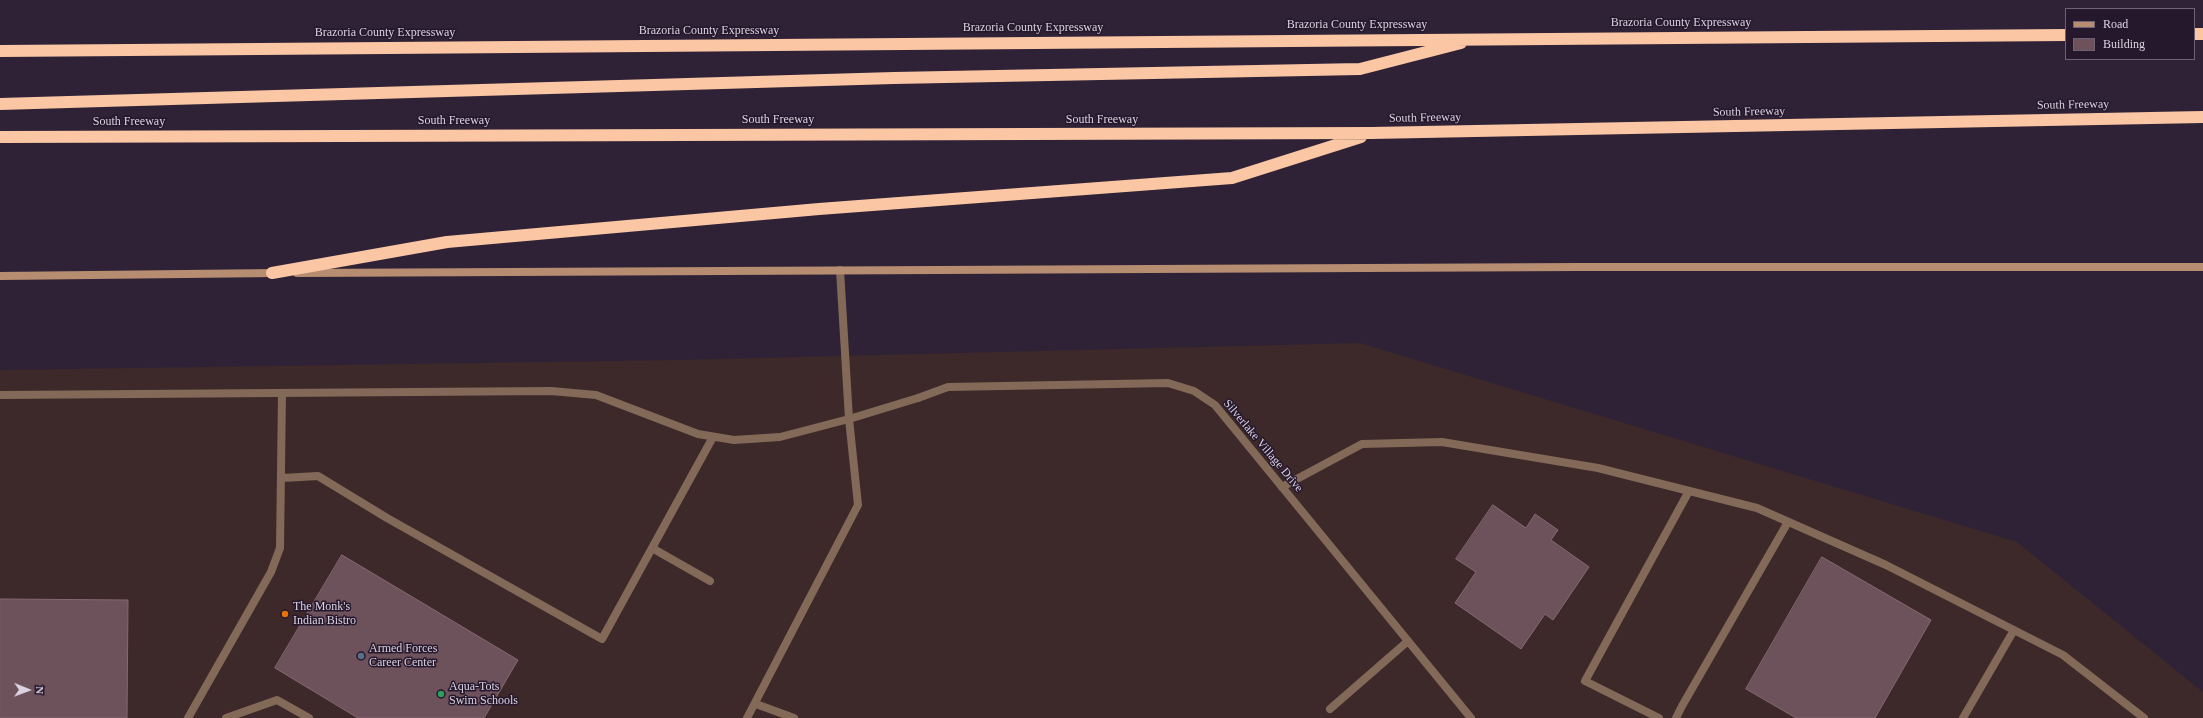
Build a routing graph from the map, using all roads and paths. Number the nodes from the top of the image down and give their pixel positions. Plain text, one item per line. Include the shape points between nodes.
1 (2065, 35) edge
2 (1480, 38) junction
3 (0, 51) edge
4 (0, 104) edge
5 (2203, 117) edge
6 (1371, 133) junction
7 (0, 137) edge
8 (2203, 268) edge
9 (840, 270) junction
10 (272, 273) junction
11 (0, 276) edge
12 (282, 393) junction
13 (0, 395) edge
14 (849, 419) junction
15 (713, 437) junction
16 (282, 478) junction
17 (1282, 487) junction
18 (1689, 491) junction
19 (1788, 522) junction
20 (652, 548) junction
21 (710, 581) dead end
22 (2014, 630) junction
23 (1408, 641) junction
24 (756, 704) junction
25 (1330, 709) dead end
26 (188, 718) edge
27 (226, 718) edge
28 (309, 718) edge
29 (747, 718) edge
30 (794, 718) edge
31 (1471, 718) edge
32 (1659, 718) edge
33 (1676, 718) edge
34 (1963, 718) edge
35 (2144, 718) edge

1 - 2 highway, Brazoria County Expressway
2 - 3 highway, Brazoria County Expressway
2 - 4 highway via 1360,69 792,81
5 - 6 highway, South Freeway
6 - 7 highway, South Freeway
6 - 10 highway via 1232,178 819,209 447,242
8 - 9 main road
9 - 10 main road
9 - 14 street
10 - 11 main road
12 - 13 street, Silverlake Village Drive
12 - 15 street, Silverlake Village Drive via 551,391 596,396 650,418
12 - 16 street
14 - 15 street, Silverlake Village Drive via 780,437 734,440
14 - 17 street, Silverlake Village Drive via 948,387 1168,383 1194,391 1215,405
14 - 24 street via 858,505
15 - 20 street
16 - 20 street via 318,476 387,518 602,639
16 - 26 street via 280,548 271,572
17 - 18 street via 1362,444 1442,442 1598,468
17 - 23 street, Silverlake Village Drive
18 - 19 street via 1757,508
18 - 32 street via 1585,681
19 - 22 street via 1886,565
19 - 33 street
20 - 21 street
22 - 34 street
22 - 35 street via 2063,655
23 - 25 street
23 - 31 street, Silverlake Village Drive
24 - 29 street
24 - 30 street
27 - 28 street via 277,700

